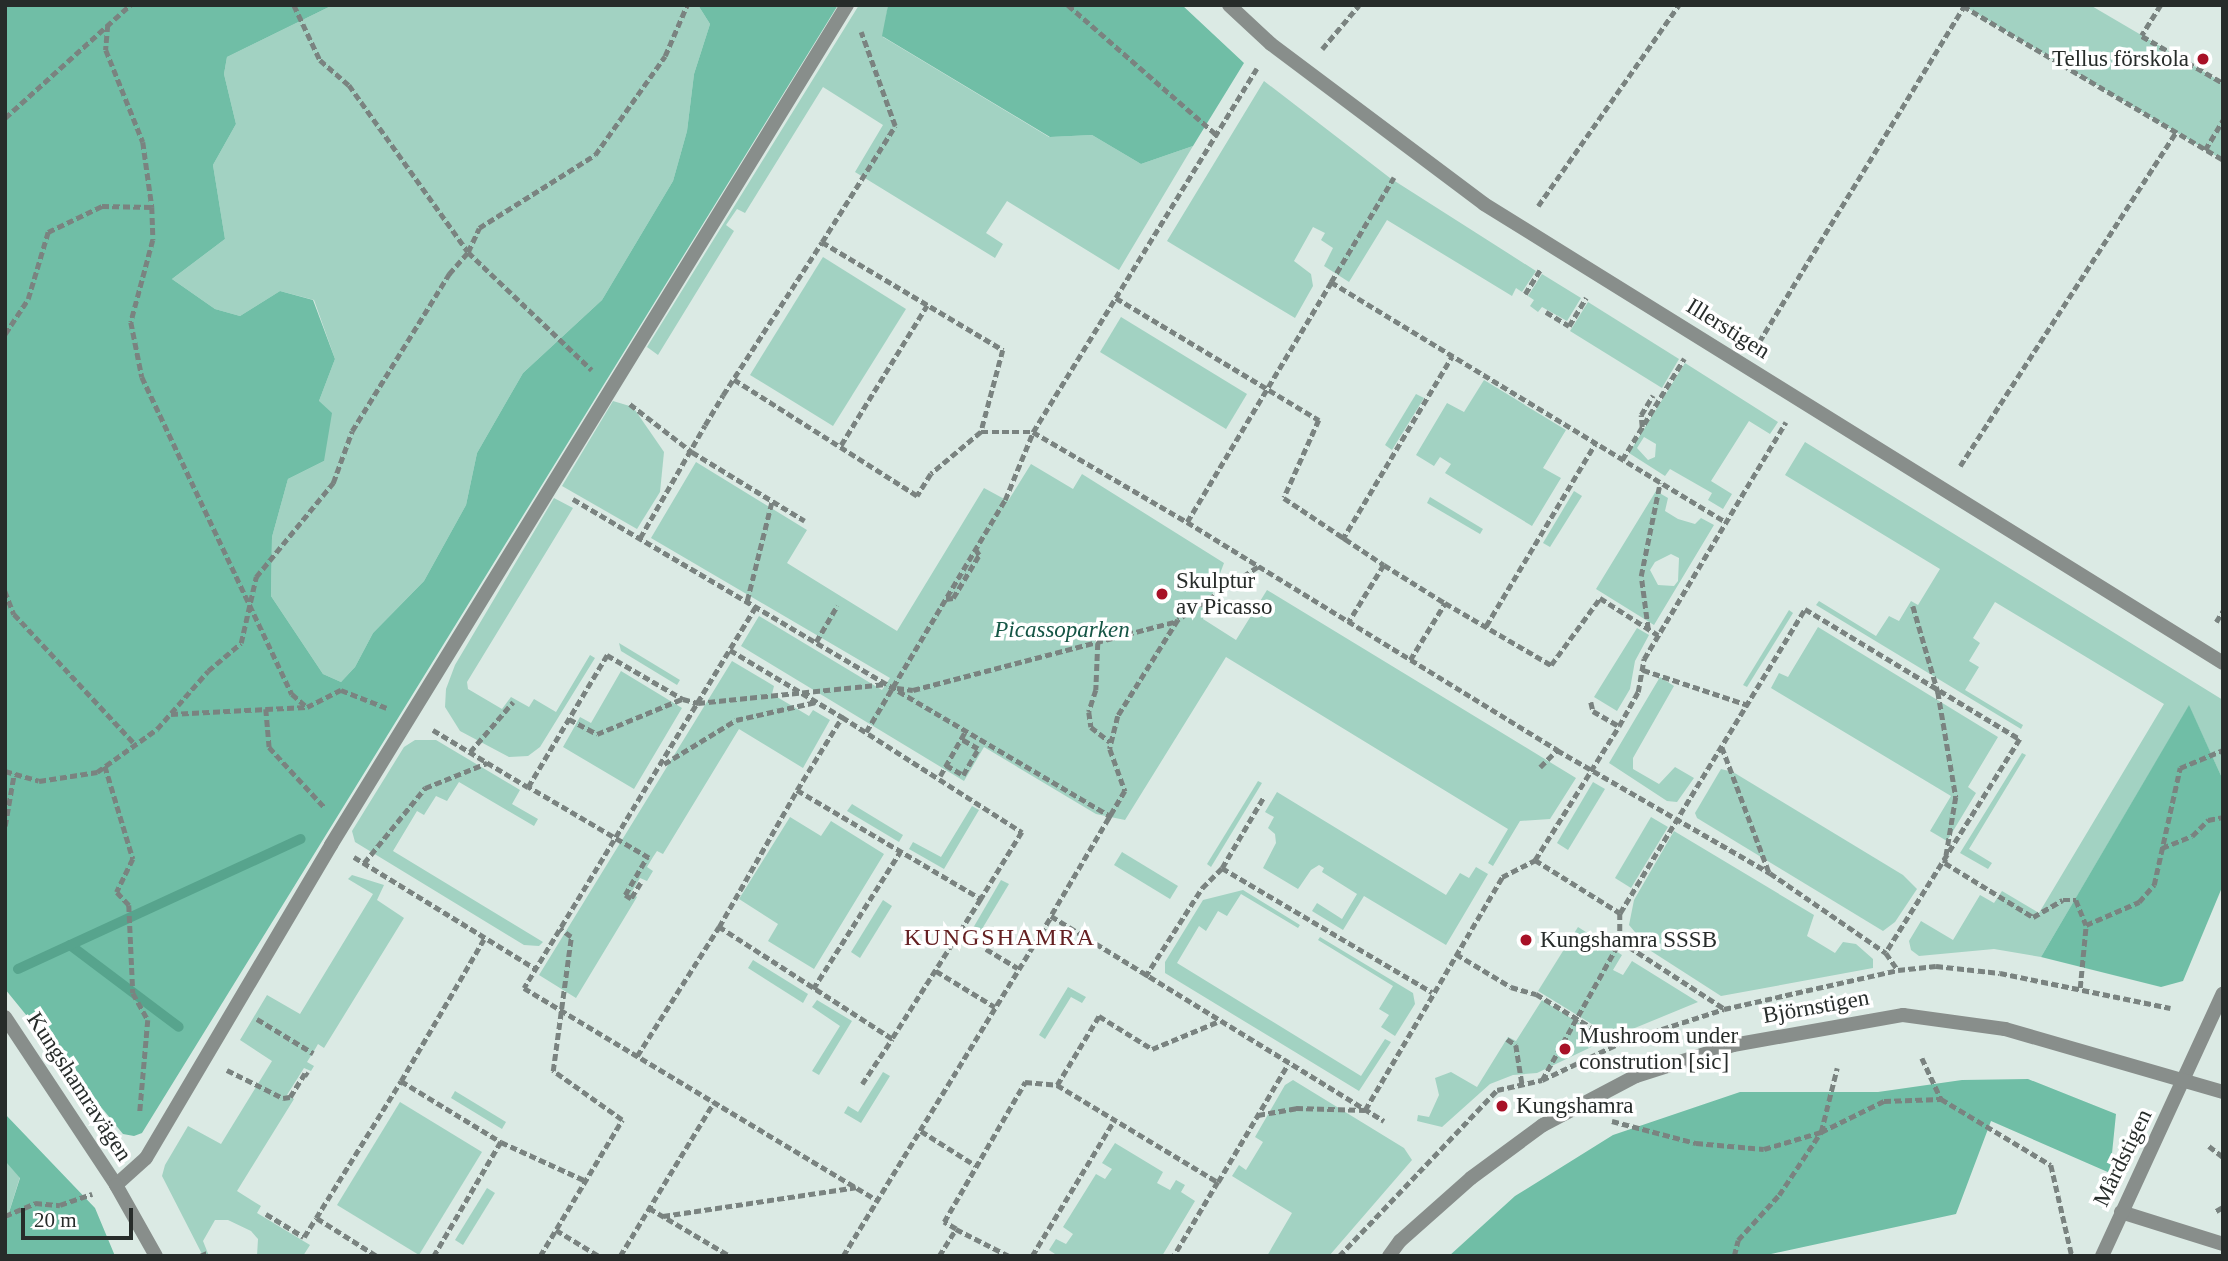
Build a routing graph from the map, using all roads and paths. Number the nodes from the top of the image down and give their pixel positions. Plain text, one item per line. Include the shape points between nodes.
1 (130, 5) edge
2 (294, 5) edge
3 (687, 5) edge
4 (848, 5) edge
5 (1068, 5) edge
6 (1229, 5) edge
7 (1359, 5) edge
8 (1679, 5) edge
9 (2161, 5) edge
10 (1964, 6) edge
11 (108, 25) junction
12 (858, 26) dead end
13 (1322, 49) dead end
14 (1257, 68) dead end
15 (2223, 83) edge
16 (5, 118) edge
17 (2223, 120) edge
18 (2176, 132) junction
19 (1216, 134) junction
20 (2205, 149) junction
21 (2223, 160) edge
22 (1394, 177) dead end
23 (1538, 206) dead end
24 (152, 207) junction
25 (822, 242) junction
26 (468, 252) junction
27 (1540, 270) dead end
28 (1331, 282) junction
29 (1525, 294) dead end
30 (1116, 298) junction
31 (1586, 298) dead end
32 (927, 305) junction
33 (1546, 313) dead end
34 (5, 334) edge
35 (1759, 342) dead end
36 (1452, 356) junction
37 (1684, 359) dead end
38 (734, 380) junction
39 (611, 389) junction
40 (1268, 390) junction
41 (1653, 395) dead end
42 (1786, 422) dead end
43 (1642, 427) junction
44 (981, 432) junction
45 (1033, 432) junction
46 (841, 444) junction
47 (1596, 444) junction
48 (692, 452) junction
49 (1622, 460) junction
50 (1960, 466) dead end
51 (1660, 482) junction
52 (551, 486) junction
53 (772, 501) junction
54 (805, 521) dead end
55 (1186, 522) junction
56 (1726, 522) junction
57 (640, 538) junction
58 (1342, 540) junction
59 (1384, 565) junction
60 (1258, 567) junction
61 (5, 591) edge
62 (747, 601) junction
63 (1446, 603) junction
64 (250, 605) junction
65 (837, 606) dead end
66 (1913, 606) dead end
67 (757, 607) junction
68 (2223, 611) edge
69 (1178, 620) junction
70 (1349, 622) junction
71 (2216, 622) dead end
72 (1486, 626) junction
73 (1648, 629) junction
74 (1658, 635) junction
75 (816, 642) junction
76 (1098, 642) junction
77 (730, 650) junction
78 (1410, 660) junction
79 (2223, 663) edge
80 (1643, 670) junction
81 (887, 684) junction
82 (892, 687) junction
83 (799, 691) junction
84 (1938, 692) junction
85 (683, 699) junction
86 (513, 702) dead end
87 (816, 702) junction
88 (1591, 702) dead end
89 (698, 703) junction
90 (1748, 705) junction
91 (307, 707) junction
92 (266, 709) junction
93 (170, 714) junction
94 (842, 717) junction
95 (410, 718) junction
96 (569, 719) junction
97 (1619, 726) junction
98 (967, 730) junction
99 (866, 732) junction
100 (961, 739) junction
101 (1110, 742) junction
102 (135, 744) junction
103 (1722, 747) junction
104 (1557, 750) junction
105 (2223, 750) edge
106 (470, 752) junction
107 (488, 763) junction
108 (661, 765) junction
109 (946, 765) junction
110 (105, 766) junction
111 (1540, 766) dead end
112 (1591, 769) junction
113 (5, 771) edge
114 (14, 774) junction
115 (940, 776) junction
116 (528, 787) junction
117 (797, 790) junction
118 (1263, 798) dead end
119 (1112, 817) junction
120 (2223, 817) edge
121 (347, 819) junction
122 (1676, 819) junction
123 (5, 826) edge
124 (615, 839) junction
125 (331, 845) junction
126 (2161, 849) junction
127 (900, 852) junction
128 (1535, 860) junction
129 (364, 863) junction
130 (1945, 863) junction
131 (1222, 868) junction
132 (1770, 873) junction
133 (641, 883) dead end
134 (981, 899) junction
135 (1620, 913) junction
136 (1051, 916) junction
137 (2086, 925) junction
138 (719, 927) junction
139 (560, 929) junction
140 (484, 939) junction
141 (1620, 941) junction
142 (986, 949) dead end
143 (1886, 953) junction
144 (1456, 954) junction
145 (1018, 968) junction
146 (536, 969) junction
147 (1898, 970) dead end
148 (936, 971) junction
149 (1145, 977) junction
150 (2080, 988) dead end
151 (813, 989) junction
152 (1432, 992) junction
153 (2223, 993) edge
154 (995, 1007) junction
155 (1724, 1009) dead end
156 (561, 1010) junction
157 (5, 1017) edge
158 (254, 1017) dead end
159 (1574, 1017) junction
160 (1217, 1022) junction
161 (892, 1039) junction
162 (1507, 1040) dead end
163 (1619, 1044) dead end
164 (313, 1053) dead end
165 (638, 1056) junction
166 (1922, 1058) dead end
167 (1288, 1064) junction
168 (223, 1068) dead end
169 (1838, 1068) dead end
170 (308, 1075) dead end
171 (1542, 1080) dead end
172 (401, 1081) junction
173 (2185, 1081) junction
174 (862, 1084) dead end
175 (1057, 1084) junction
176 (1521, 1084) dead end
177 (2223, 1092) edge
178 (1941, 1099) junction
179 (714, 1102) junction
180 (1365, 1110) junction
181 (1258, 1115) junction
182 (1115, 1119) junction
183 (1384, 1121) dead end
184 (1612, 1121) dead end
185 (139, 1122) dead end
186 (921, 1131) junction
187 (1821, 1132) junction
188 (501, 1142) junction
189 (2209, 1146) dead end
190 (2223, 1157) edge
191 (975, 1165) junction
192 (586, 1181) junction
193 (1218, 1182) junction
194 (116, 1185) junction
195 (856, 1187) junction
196 (877, 1200) junction
197 (2223, 1207) edge
198 (649, 1208) junction
199 (2216, 1211) dead end
200 (2122, 1212) junction
201 (266, 1214) dead end
202 (5, 1216) edge
203 (663, 1216) junction
204 (316, 1218) junction
205 (956, 1229) junction
206 (556, 1230) junction
207 (2223, 1244) edge
208 (207, 1253) dead end
209 (156, 1256) edge
210 (200, 1256) edge
211 (376, 1256) edge
212 (433, 1256) edge
213 (540, 1256) edge
214 (599, 1256) edge
215 (620, 1256) edge
216 (730, 1256) edge
217 (843, 1256) edge
218 (939, 1256) edge
219 (1009, 1256) edge
220 (1032, 1256) edge
221 (1174, 1256) edge
222 (1389, 1256) edge
223 (1734, 1256) edge
224 (2072, 1256) edge
225 (2102, 1256) edge

1 - 11 path
2 - 26 path via 320,60 349,85
3 - 26 path via 665,56 595,155 479,228
4 - 39 street
5 - 19 path
6 - 79 street, Illerstigen via 1271,44 1483,204
7 - 13 path
8 - 23 path
9 - 15 path via 2142,36
10 - 18 path
10 - 35 path
11 - 16 path
11 - 24 path via 106,50 143,142
12 - 25 path via 895,125
14 - 19 path
17 - 20 path
18 - 20 path
18 - 50 path
19 - 30 path
20 - 21 path
22 - 28 path
24 - 34 path via 102,206 48,232 28,299
24 - 64 path via 153,240 131,322 142,377
25 - 32 path
25 - 38 path
26 - 39 path
26 - 64 path via 449,274 352,432 333,483 256,577
27 - 29 path
28 - 36 path
28 - 40 path
30 - 40 path
30 - 45 path
31 - 33 path via 1569,326
32 - 44 path via 1003,350
32 - 46 path
36 - 47 path
36 - 58 path
37 - 43 path
38 - 46 path
38 - 48 path
39 - 48 path
39 - 52 street
40 - 55 path
40 - 58 path via 1319,420 1284,498
41 - 43 path via 1641,415
42 - 56 path
43 - 49 path
44 - 45 path
44 - 46 path via 931,474 917,496
45 - 55 path
45 - 82 path via 1005,500
47 - 49 path
47 - 72 path
48 - 53 path
48 - 57 path
49 - 51 path
51 - 56 path
51 - 73 path via 1641,576
52 - 57 path
52 - 95 street
53 - 54 path
53 - 62 path
55 - 60 path
56 - 74 path
57 - 62 path
58 - 59 path
59 - 63 path
59 - 70 path
60 - 69 path
60 - 70 path
61 - 102 path via 15,614
62 - 67 path
63 - 72 path
63 - 78 path
64 - 91 path via 292,694
64 - 93 path via 242,643 208,671
65 - 75 path
66 - 84 path
67 - 75 path
67 - 77 path
68 - 71 path
69 - 76 path
69 - 101 path via 1118,716
70 - 78 path
72 - 73 path via 1550,665 1600,598
73 - 74 path
74 - 80 path
75 - 81 path
76 - 82 path via 913,690
76 - 101 path via 1096,690 1089,712 1091,727
77 - 83 path
77 - 89 path
78 - 104 path
80 - 90 path
80 - 97 path via 1639,692
81 - 82 path
81 - 83 path
82 - 98 path
82 - 99 path
83 - 87 path
83 - 89 path
84 - 90 path via 1805,609
84 - 130 path via 1956,797
84 - 130 path via 2020,739
85 - 89 path
85 - 96 path via 597,734
85 - 96 path via 607,654
86 - 106 path
87 - 94 path
87 - 108 path via 736,720
88 - 97 path via 1593,711
89 - 108 path
90 - 103 path
91 - 92 path
91 - 95 path via 341,690
92 - 93 path
92 - 121 path via 269,747 329,812
93 - 102 path
94 - 99 path
94 - 117 path
95 - 106 path
95 - 121 street
96 - 116 path
97 - 112 path
98 - 100 path
98 - 119 path
99 - 115 path
100 - 109 path
100 - 109 path via 978,749 963,775
101 - 119 path via 1125,791
102 - 110 path
103 - 122 path
103 - 132 path
104 - 111 path
104 - 112 path
105 - 126 path via 2180,768
106 - 107 path
107 - 116 path
107 - 129 path via 425,788
108 - 124 path
109 - 115 path
110 - 114 path via 97,772 40,781
110 - 185 path via 132,859 117,892 129,905 133,993 148,1020
112 - 122 path
112 - 128 path
113 - 114 path
114 - 123 path
115 - 134 path via 1022,832
116 - 124 path
117 - 127 path
117 - 138 path
118 - 131 path
119 - 136 path
120 - 126 path via 2208,820 2193,836
121 - 125 street
122 - 132 path
122 - 135 path
124 - 133 path via 648,858 625,895 631,900
124 - 139 path
125 - 129 path
125 - 194 street via 146,1158
126 - 137 path via 2154,885 2139,902
127 - 134 path
127 - 151 path
128 - 135 path
128 - 144 path via 1502,877
129 - 140 path
130 - 137 path via 2034,917 2063,900 2076,900
130 - 143 path
131 - 149 path via 1202,888
131 - 152 path
132 - 143 path
134 - 148 path
135 - 141 path
136 - 145 path
136 - 149 path
137 - 150 path
138 - 151 path
138 - 165 path
139 - 146 path
139 - 156 path via 571,937
140 - 146 path
140 - 172 path
141 - 155 path
141 - 159 path
142 - 145 path
143 - 147 path
144 - 152 path
144 - 159 path
145 - 154 path
146 - 156 path via 524,988
148 - 154 path
148 - 161 path
149 - 160 path
151 - 161 path
152 - 180 path
153 - 173 street, Mårdstigen
154 - 186 path
156 - 165 path
156 - 192 path via 553,1071 622,1120
157 - 194 street, Kungshamravägen
158 - 164 path
159 - 163 path
159 - 171 path
160 - 167 path
160 - 175 path via 1152,1049 1098,1016
161 - 174 path
162 - 176 path via 1516,1045
165 - 179 path
166 - 178 path
167 - 180 path
167 - 181 path
168 - 170 path via 283,1098 290,1097 305,1073
169 - 187 path
172 - 188 path
172 - 204 path
173 - 177 street, Björnstigen
173 - 200 street, Mårdstigen
173 - 222 street, Björnstigen via 2005,1029 1903,1015 1734,1045 1636,1076 1543,1125 1471,1178 1399,1241
175 - 182 path
175 - 191 path via 1025,1082
178 - 187 path via 1884,1101
178 - 224 path via 2051,1165
179 - 195 path
179 - 198 path
180 - 181 path via 1296,1108
180 - 183 path
181 - 193 path
182 - 193 path
182 - 220 path
184 - 187 path via 1696,1143 1764,1149
186 - 191 path
186 - 196 path
187 - 223 path via 1779,1195 1738,1240
188 - 192 path
188 - 212 path
189 - 190 path
191 - 205 path via 944,1222
192 - 206 path
193 - 221 path
194 - 202 path via 60,1205 35,1203
194 - 209 street, Kungshamravägen
195 - 196 path
195 - 203 path
196 - 217 path
197 - 199 path
198 - 203 path
198 - 215 path
200 - 207 street
200 - 225 street, Mårdstigen
201 - 204 path via 304,1237
203 - 216 path
204 - 211 path
205 - 218 path
205 - 219 path
206 - 213 path
206 - 214 path
208 - 210 path

